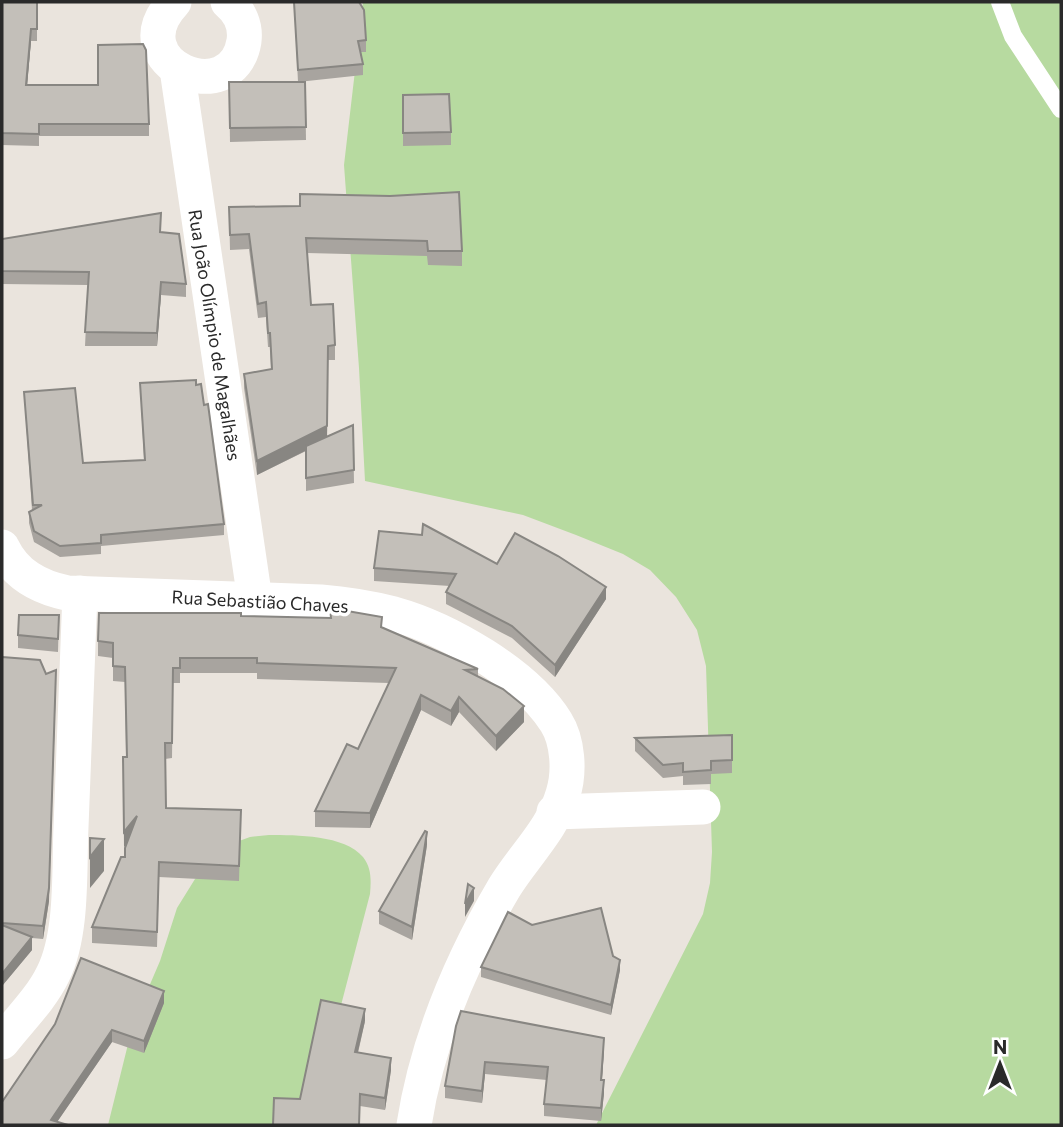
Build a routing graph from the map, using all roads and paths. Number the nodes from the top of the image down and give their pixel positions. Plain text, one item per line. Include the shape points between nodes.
1 (174, 2) edge
2 (229, 2) edge
3 (1000, 2) edge
4 (177, 69) junction
5 (1061, 109) edge
6 (2, 547) edge
7 (80, 593) junction
8 (255, 600) junction
9 (703, 807) dead end
10 (554, 812) junction
11 (2, 1042) edge
12 (414, 1125) edge

1 - 4 street, Rua João Olímpio de Magalhães via 163,15 158,33 167,61
2 - 4 street via 244,30 242,49 234,62 204,77
3 - 5 lane via 1013,36
4 - 8 street, Rua João Olímpio de Magalhães
6 - 7 street, Rua Sebastião Chaves via 16,570 32,581 49,589
7 - 8 street, Rua Sebastião Chaves
7 - 11 street via 67,904 61,950 43,990
8 - 10 street, Rua Sebastião Chaves via 334,603 397,615 430,627 492,661 541,702 557,723 567,768 563,794
9 - 10 street
10 - 12 street, Rua Sebastião Chaves via 511,877 464,963 432,1046

